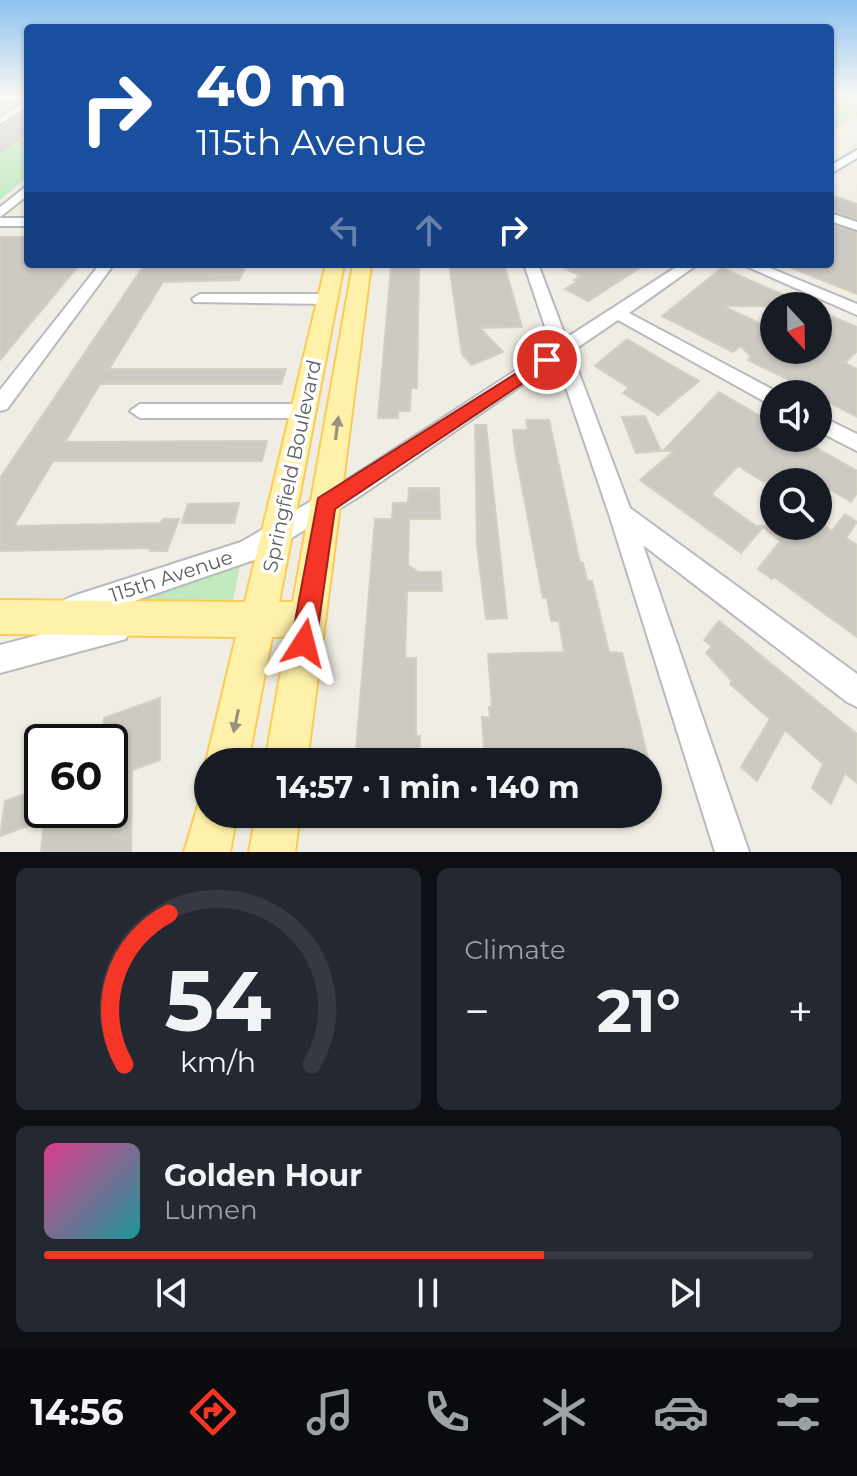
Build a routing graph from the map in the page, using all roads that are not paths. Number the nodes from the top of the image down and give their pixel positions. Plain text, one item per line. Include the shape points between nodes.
1 (857, 153) edge
2 (836, 162) edge
3 (857, 168) edge
4 (24, 192) edge
5 (0, 213) edge
6 (834, 218) edge
7 (0, 222) edge
8 (24, 222) edge
9 (857, 226) edge
10 (104, 268) edge
11 (334, 268) edge
12 (361, 268) edge
13 (532, 268) edge
14 (685, 268) edge
15 (757, 268) edge
16 (200, 299) dead end
17 (329, 299) junction
18 (857, 310) edge
19 (617, 313) junction
20 (560, 351) junction
21 (760, 390) edge
22 (0, 404) edge
23 (140, 411) dead end
24 (304, 411) junction
25 (832, 430) edge
26 (857, 443) edge
27 (325, 505) junction
28 (621, 514) junction
29 (277, 533) junction
30 (0, 617) edge
31 (49, 617) junction
32 (157, 618) junction
33 (258, 619) junction
34 (307, 620) junction
35 (0, 659) edge
36 (857, 692) edge
37 (230, 748) edge
38 (288, 748) edge
39 (212, 828) edge
40 (276, 828) edge
41 (207, 852) edge
42 (272, 852) edge
43 (732, 852) edge

1 - 2 street
2 - 3 street
4 - 5 street
6 - 9 street
7 - 8 street
10 - 22 street
11 - 17 main road, Springfield Boulevard
27 -> 12 main road, Springfield Boulevard
13 - 20 street
14 - 19 street, 115th Avenue
15 - 18 street
16 - 17 street
17 - 24 main road, Springfield Boulevard
19 - 20 street, 115th Avenue
19 - 21 street
20 - 27 street, 115th Avenue
20 - 28 street
23 - 24 street
24 - 29 main road, Springfield Boulevard
25 - 26 street
27 - 29 street, 115th Avenue
27 - 34 main road, Springfield Boulevard
28 - 36 street
28 - 43 street
29 - 31 street, 115th Avenue via 248,551
29 - 33 main road, Springfield Boulevard
30 - 31 main road, 115th Avenue
31 - 32 main road, 115th Avenue
32 - 33 main road, 115th Avenue
32 - 35 street
33 - 34 main road, 115th Avenue
33 -> 37 main road, Springfield Boulevard
34 - 38 main road, Springfield Boulevard
39 - 41 main road
40 - 42 main road

